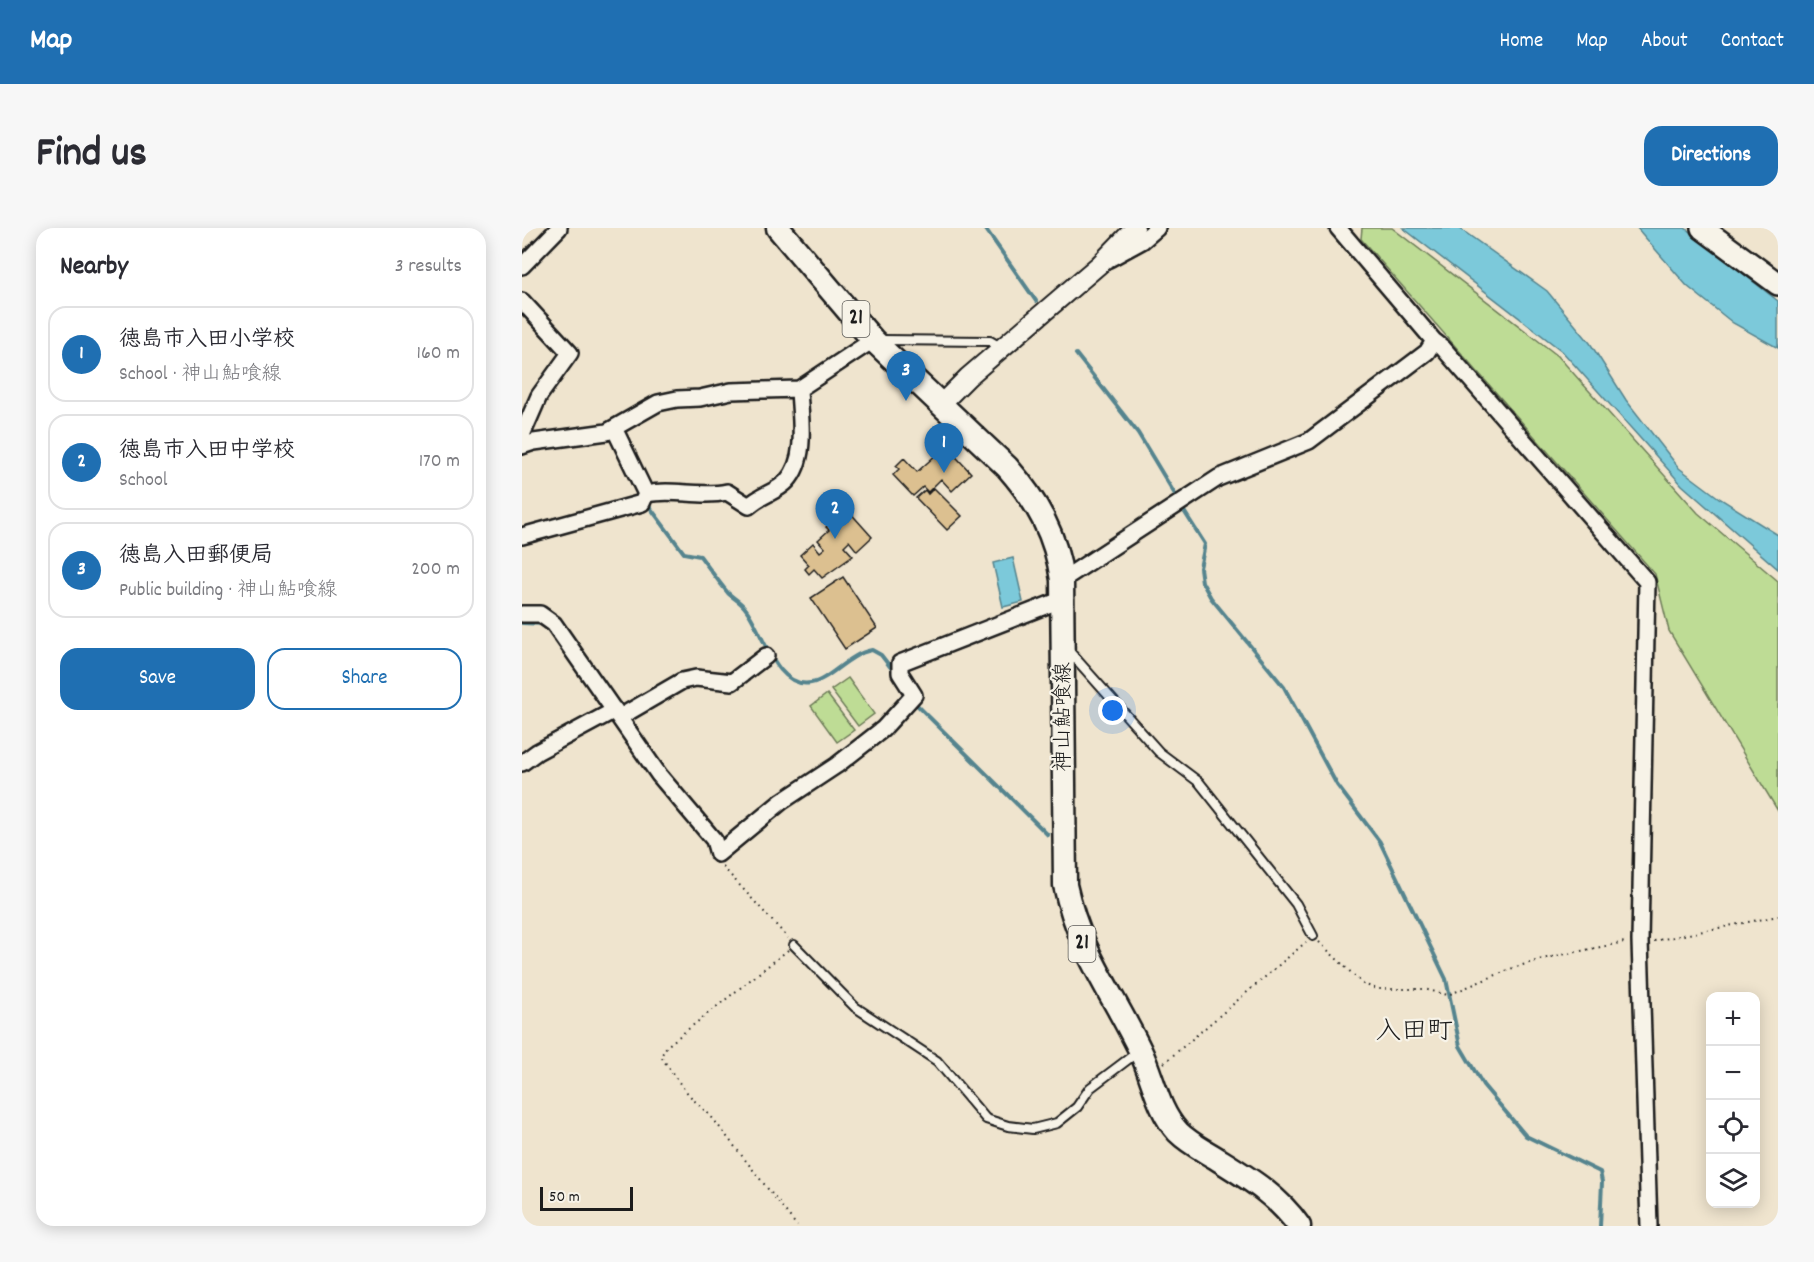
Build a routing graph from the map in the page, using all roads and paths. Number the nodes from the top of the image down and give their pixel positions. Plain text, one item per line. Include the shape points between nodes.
1 (559, 228) edge
2 (778, 228) edge
3 (1135, 228) edge
4 (1156, 228) edge
5 (1327, 228) edge
6 (1338, 228) edge
7 (1702, 228) edge
8 (1361, 254) junction
9 (1101, 263) junction
10 (522, 266) edge
11 (1778, 284) edge
12 (522, 301) edge
13 (873, 340) junction
14 (1434, 341) junction
15 (1002, 348) junction
16 (799, 389) junction
17 (940, 405) junction
18 (614, 428) junction
19 (522, 435) edge
20 (522, 446) edge
21 (644, 499) junction
22 (522, 536) edge
23 (1063, 589) junction
24 (522, 614) edge
25 (1064, 644) junction
26 (766, 656) dead end
27 (614, 713) junction
28 (522, 763) edge
29 (718, 854) junction
30 (1778, 916) edge
31 (1313, 936) junction
32 (1640, 941) junction
33 (794, 945) junction
34 (1140, 1050) junction
35 (1150, 1075) junction
36 (797, 1226) edge
37 (1299, 1226) edge
38 (1649, 1226) edge

1 - 10 street
2 - 13 main road, 神山鮎喰線 / 21
3 - 9 street
4 - 9 street via 1142,241
5 - 8 street via 1352,252
6 - 8 street
7 - 11 main road
8 - 14 street
9 - 15 street
12 - 19 street via 570,353 540,396
13 - 15 lane via 990,341
13 - 16 street
13 - 17 main road, 神山鮎喰線 / 21
14 - 23 street via 1427,352 1309,441 1218,478 1179,502
14 - 32 street via 1647,582
15 - 17 street
16 - 18 street via 731,391 677,399 658,404
16 - 21 street via 801,445 795,469 772,492 749,507 727,492 711,496 660,491
17 - 23 main road, 神山鮎喰線 / 21 via 1007,467 1030,495 1054,540
18 - 20 street
18 - 21 street
21 - 22 street
23 - 25 main road, 神山鮎喰線 / 21
23 - 29 street via 900,663 911,698 883,729 781,801
24 - 27 street via 540,614 554,624
25 - 31 lane via 1159,752 1198,782 1296,904
25 - 34 main road, 神山鮎喰線 / 21 via 1065,885 1085,949
26 - 27 street via 732,682 696,678 682,681
27 - 28 street
27 - 29 street via 658,775 714,840
29 - 33 path via 722,865
30 - 32 path via 1648,943
31 - 32 path via 1363,984 1377,989 1424,989 1448,995 1542,959
31 - 35 path
32 - 38 street
33 - 34 lane via 855,1007 937,1061 986,1119 1008,1126 1033,1129 1057,1123 1077,1107 1090,1088
33 - 36 path via 667,1046 661,1056
34 - 35 main road, 神山鮎喰線 / 21
35 - 37 main road, 神山鮎喰線 / 21 via 1160,1104 1178,1132 1274,1195

